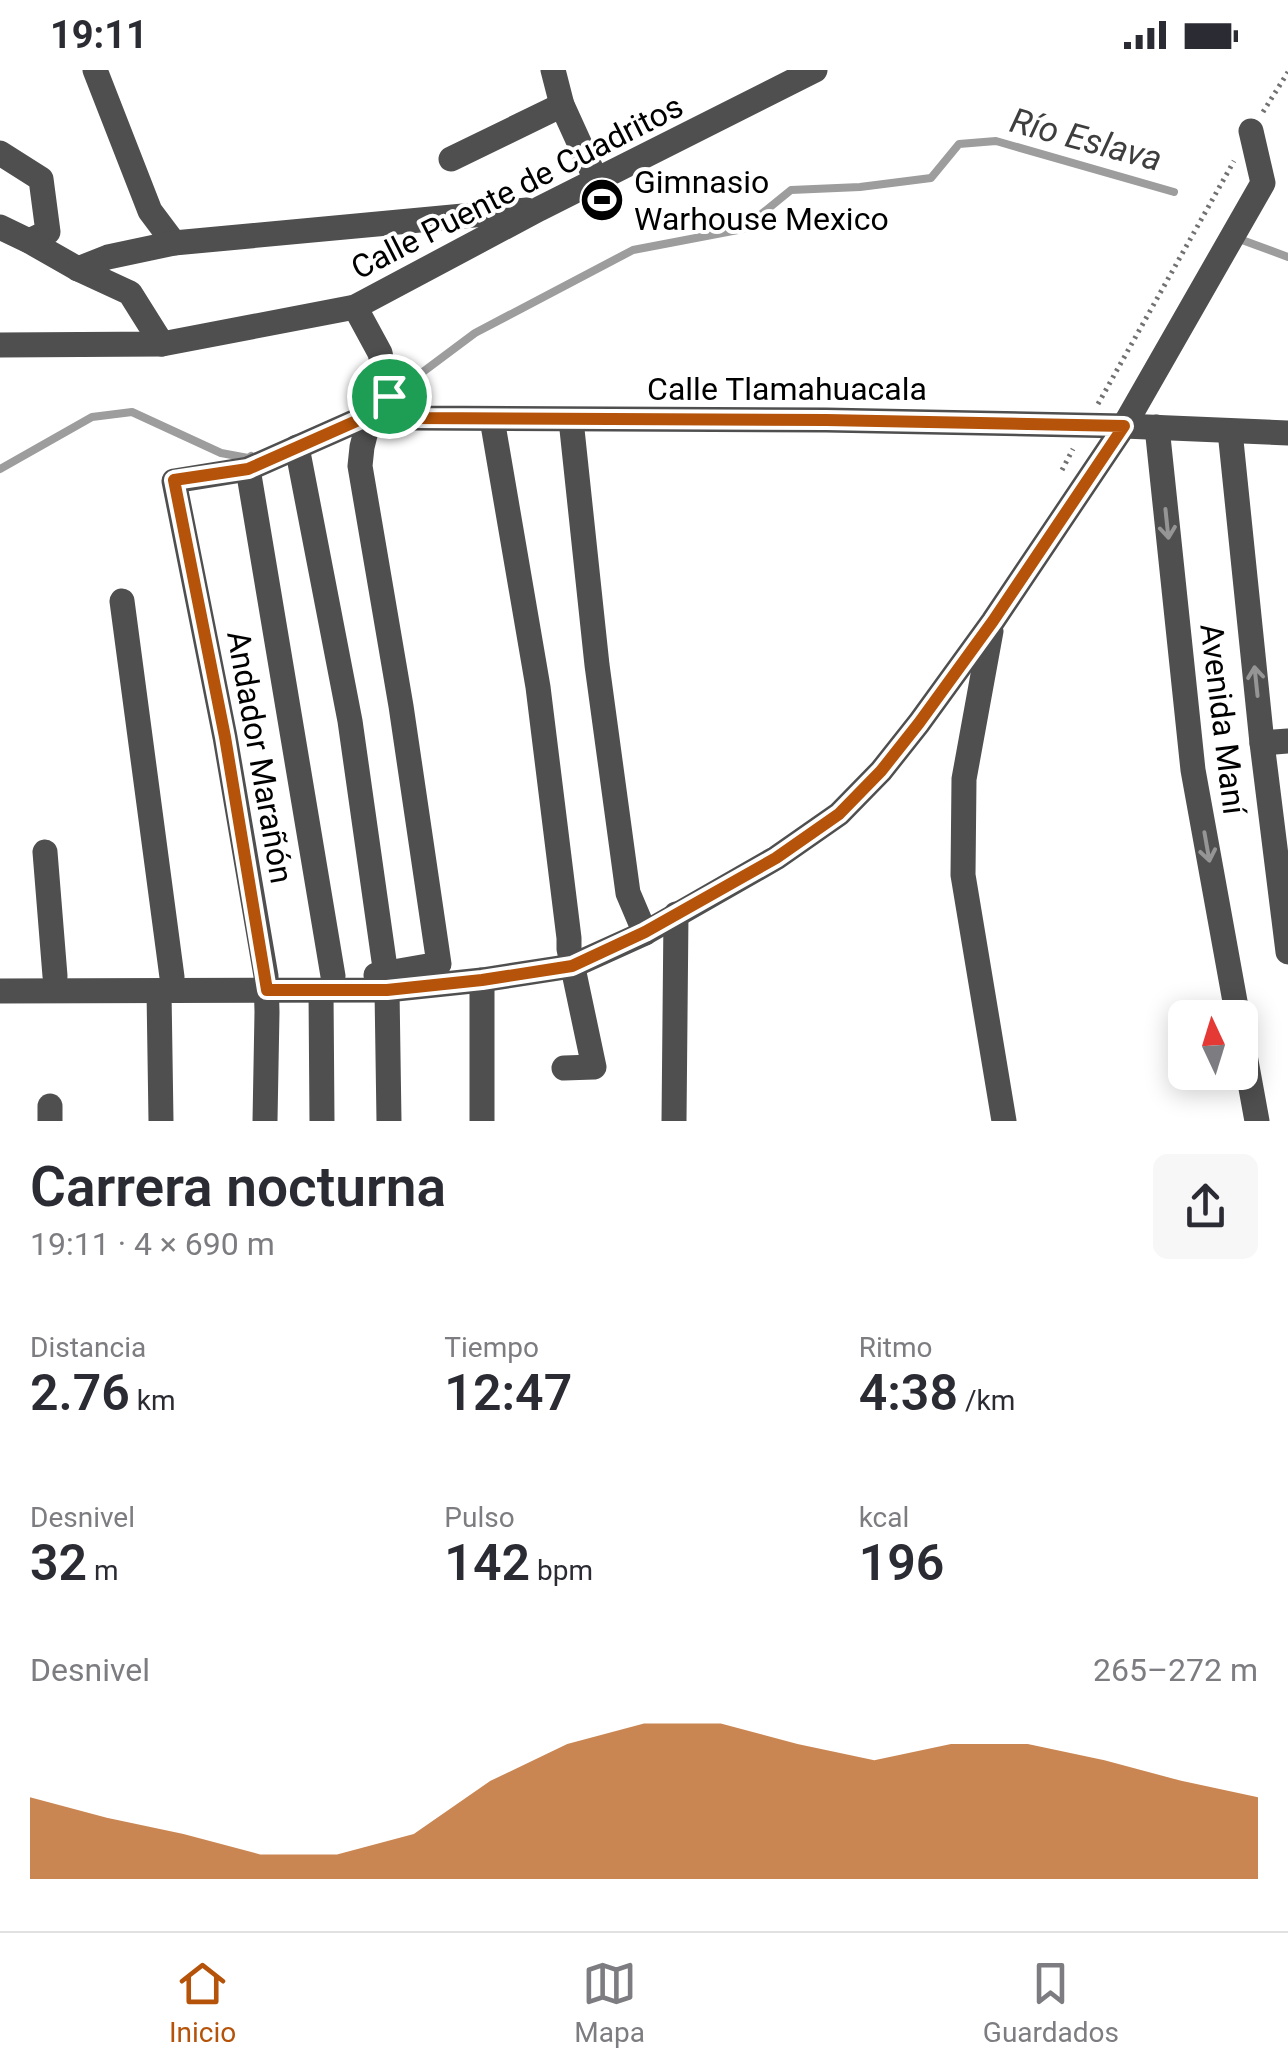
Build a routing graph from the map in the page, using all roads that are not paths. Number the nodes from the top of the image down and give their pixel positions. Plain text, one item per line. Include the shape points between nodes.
1 (96, 70) edge
2 (553, 70) edge
3 (815, 70) edge
4 (562, 105) junction
5 (1251, 131) road end
6 (0, 153) edge
7 (450, 158) dead end
8 (597, 182) junction
9 (539, 209) junction
10 (0, 227) edge
11 (30, 241) junction
12 (174, 243) junction
13 (78, 269) junction
14 (355, 307) junction
15 (162, 344) junction
16 (0, 345) edge
17 (389, 396) junction
18 (370, 415) junction
19 (492, 419) junction
20 (570, 420) junction
21 (1124, 426) junction
22 (1157, 427) junction
23 (1230, 431) junction
24 (1288, 433) edge
25 (297, 447) junction
26 (248, 469) junction
27 (122, 601) dead end
28 (993, 621) junction
29 (1275, 742) edge
30 (46, 852) dead end
31 (676, 914) junction
32 (645, 932) junction
33 (1288, 952) edge
34 (572, 966) junction
35 (0, 976) edge
36 (55, 976) junction
37 (482, 980) junction
38 (386, 982) junction
39 (166, 984) junction
40 (266, 984) junction
41 (327, 984) junction
42 (0, 991) edge
43 (1235, 1000) edge
44 (564, 1068) dead end
45 (1251, 1090) edge
46 (160, 1121) edge
47 (265, 1121) edge
48 (322, 1121) edge
49 (390, 1121) edge
50 (482, 1121) edge
51 (674, 1121) edge
52 (1004, 1121) edge
53 (1257, 1121) edge

1 - 12 street via 150,211
2 - 4 street
3 - 8 street, Calle Puente de Cuadritos
4 - 7 street
4 - 8 street
5 - 21 street via 1263,183
6 - 11 street via 40,180 48,232
8 - 9 street, Calle Puente de Cuadritos
9 - 12 street
9 - 14 street, Calle Puente de Cuadritos
10 - 11 street
11 - 13 street
12 - 13 street
13 - 15 street via 130,293
14 - 15 street, Calle Puente de Cuadritos
14 - 17 street via 380,353
15 - 16 street, Calle Puente de Cuadritos
17 - 18 street
17 - 19 street, Calle Tlamahuacala via 415,418
18 - 25 street
18 - 38 street via 360,466 439,964
19 - 20 street, Calle Tlamahuacala
19 - 34 street via 538,687
20 - 21 street, Calle Tlamahuacala
20 - 32 street via 628,893
21 - 22 street, Calle Tlamahuacala
21 - 28 street
22 - 23 street, Calle Tlamahuacala
22 -> 43 street, Avenida Maní via 1193,770
23 - 24 street, Calle Tlamahuacala
29 -> 23 street, Avenida Maní
25 - 26 street
25 - 38 street via 350,721
26 - 40 street, Andador Marañón via 174,480
26 - 41 street
27 - 39 street
28 - 31 street via 891,759 839,814
28 - 52 street via 964,780 963,875
29 - 33 street, Avenida Maní
30 - 36 street
31 - 32 street
31 - 51 street
32 - 34 street
34 - 37 street
34 - 44 street via 594,1067
35 - 36 street
36 - 39 street
37 - 38 street
37 - 50 street
38 - 41 street
38 - 49 street
39 - 40 street
39 - 42 street
39 - 46 street
40 - 41 street
40 - 47 street, Andador Marañón
41 - 48 street
45 - 53 street

